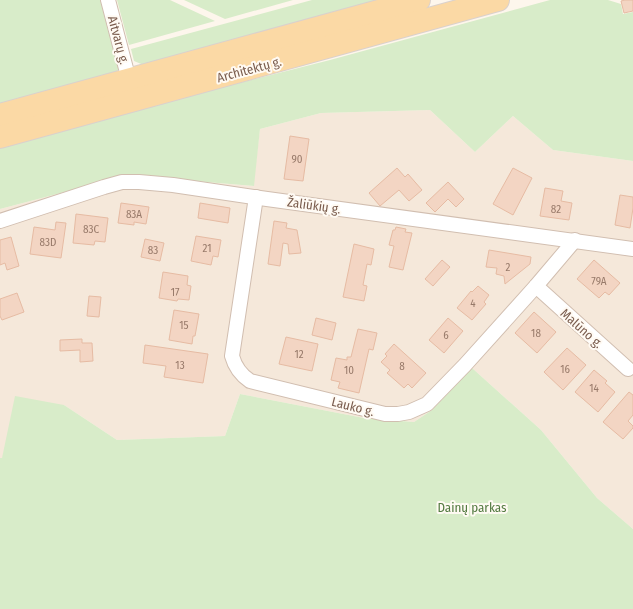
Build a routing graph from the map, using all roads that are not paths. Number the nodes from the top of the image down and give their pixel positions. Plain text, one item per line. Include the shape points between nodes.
1 (108, 0) edge
2 (419, 0) edge
3 (498, 0) edge
4 (308, 41) junction
5 (129, 80) junction
6 (0, 115) edge
7 (0, 137) edge
8 (256, 197) junction
9 (0, 220) edge
10 (575, 240) junction
11 (633, 248) edge
12 (536, 286) junction
13 (628, 369) dead end

1 - 5 street, Aitvarų g.
2 - 4 main road, Architektų g.
3 - 4 main road, Architektų g.
4 - 5 main road, Architektų g.
4 - 7 main road, Architektų g.
5 - 6 main road, Architektų g.
8 - 9 street, Žaliūkių g. via 173,185 122,182
8 - 10 street, Žaliūkių g.
8 - 12 street, Lauko g. via 232,356 238,370 250,381 385,414 409,412 427,404
10 - 11 street, Žaliūkių g.
10 - 12 street, Lauko g.
12 - 13 street, Malūno g.

